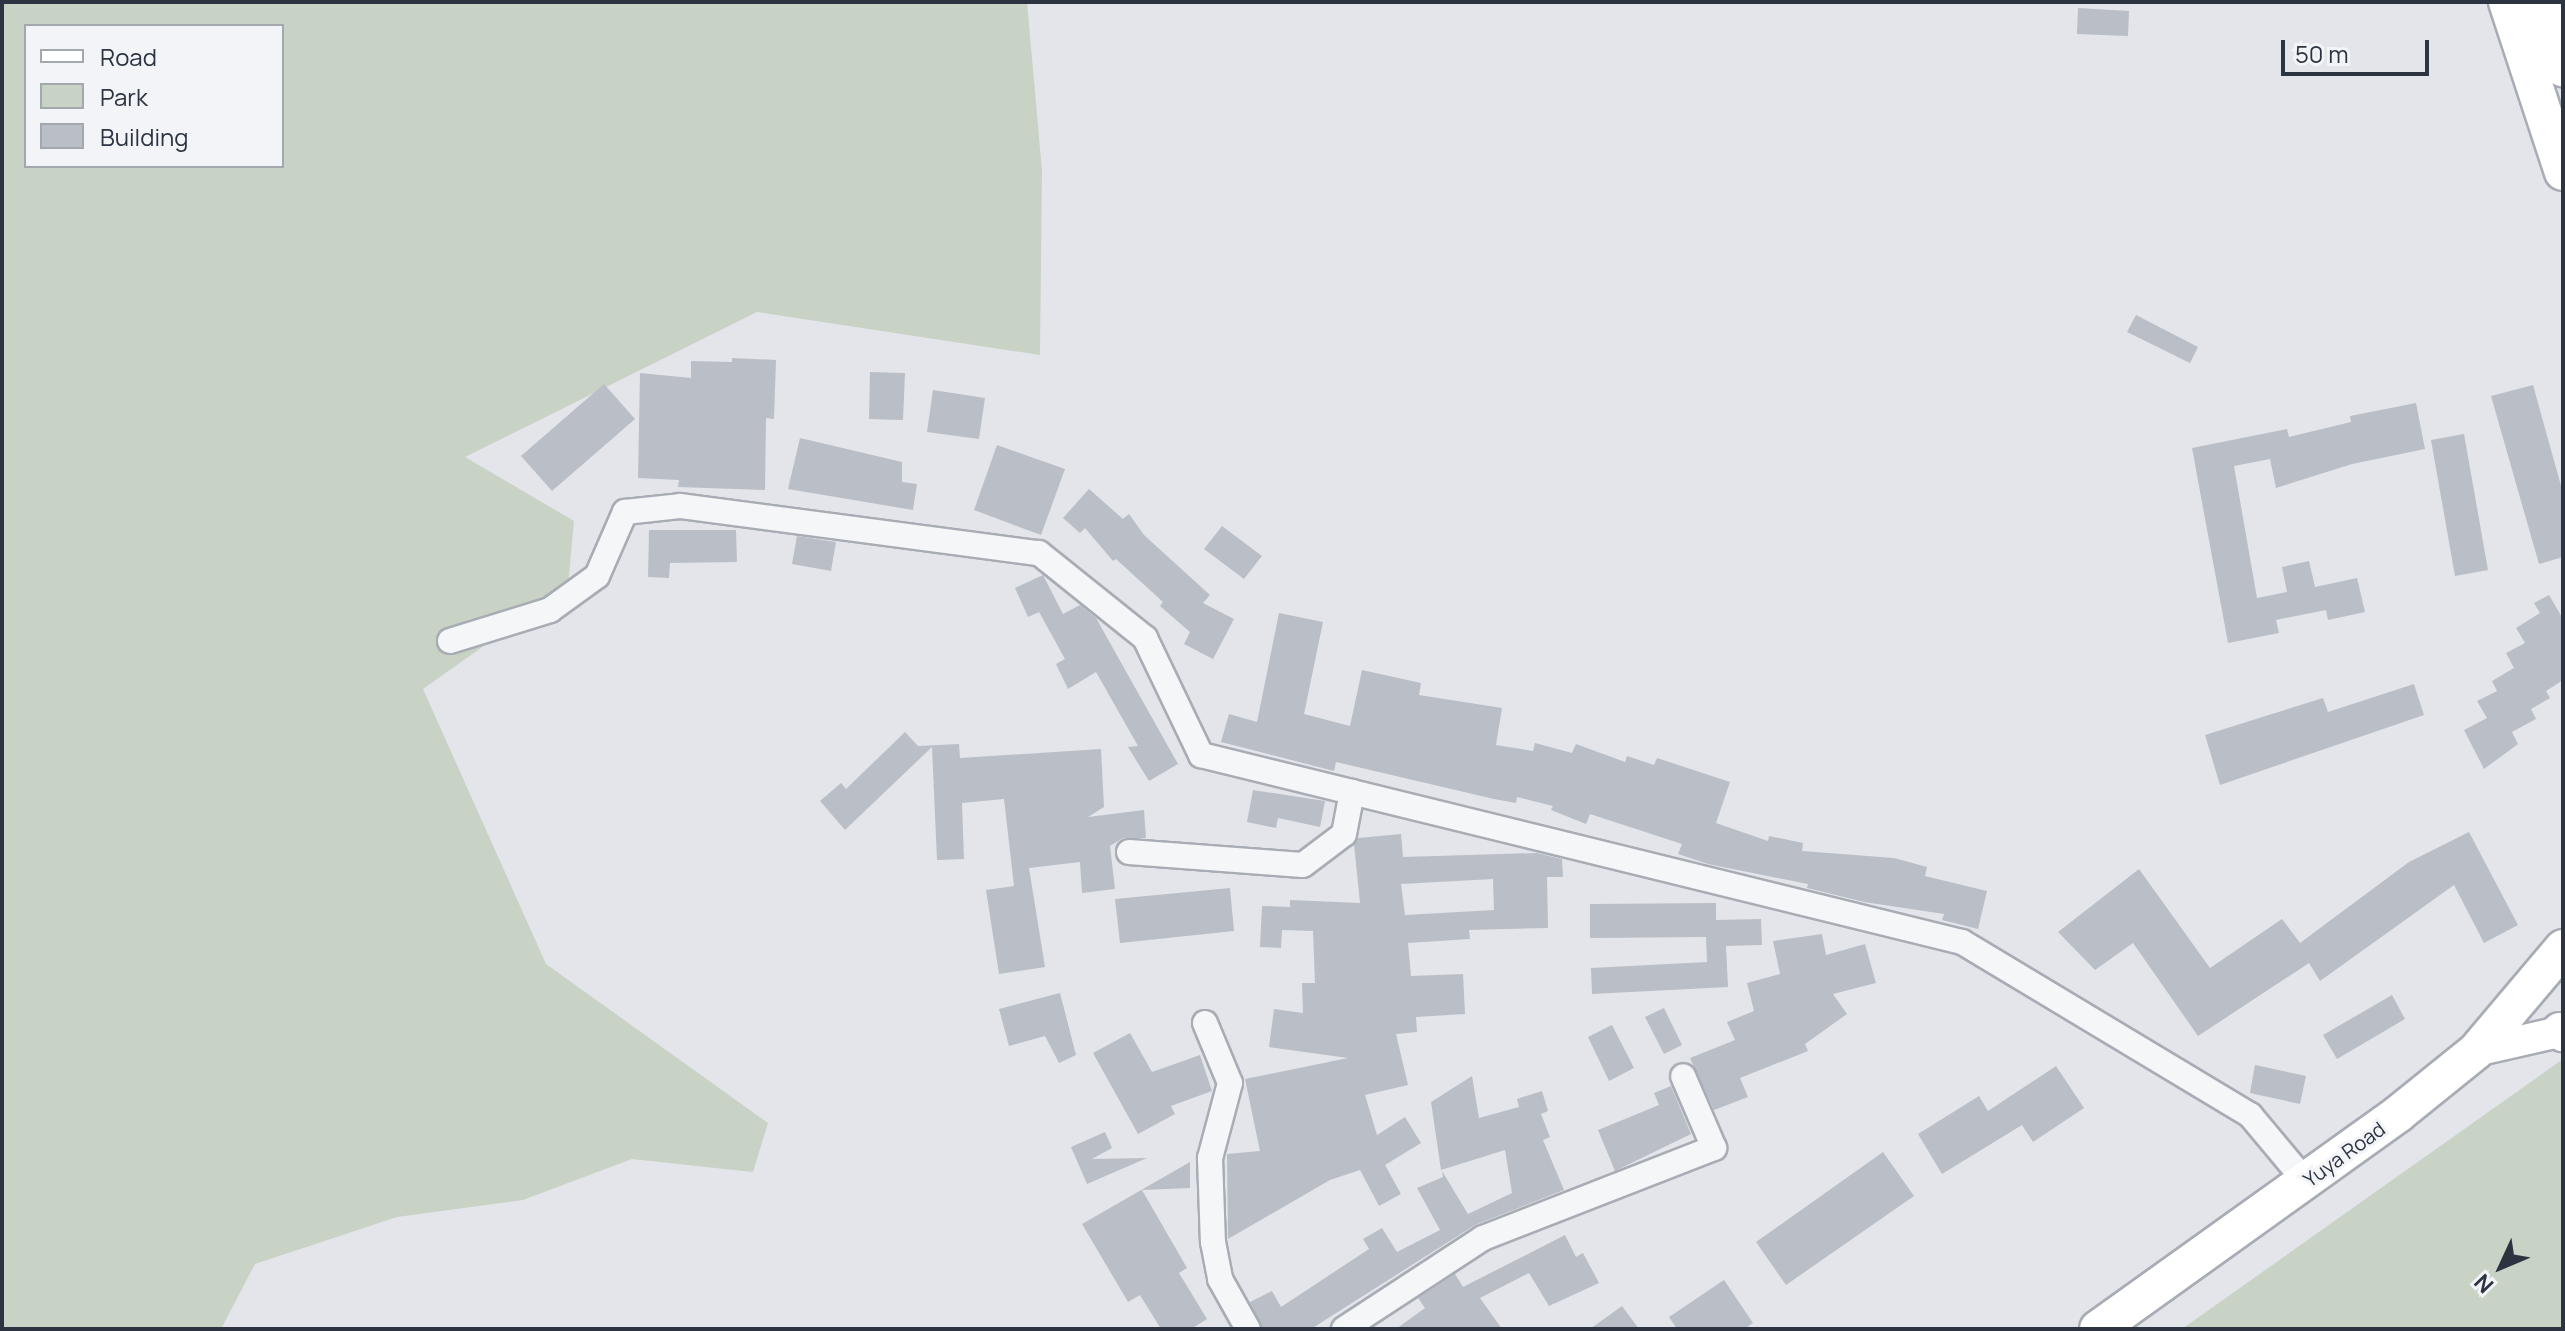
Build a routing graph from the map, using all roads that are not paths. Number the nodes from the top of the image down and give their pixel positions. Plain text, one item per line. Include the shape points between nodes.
1 (2507, 2) edge
2 (2541, 2) edge
3 (2563, 68) edge
4 (2560, 156) edge
5 (450, 641) dead end
6 (1352, 792) junction
7 (1129, 852) dead end
8 (2563, 948) edge
9 (1205, 1023) dead end
10 (2562, 1032) edge
11 (2476, 1051) junction
12 (1683, 1076) dead end
13 (2306, 1182) junction
14 (1248, 1329) edge
15 (1344, 1329) edge
16 (2098, 1329) edge

1 - 4 highway
2 - 3 highway
5 - 6 street via 550,610 597,576 625,512 680,506 1039,553 1145,638 1201,755
6 - 7 street via 1344,834 1303,865
6 - 13 street via 1962,942 2250,1115
8 - 11 highway, Yuya Road
9 - 14 street via 1230,1083 1210,1158 1213,1242 1220,1279
10 - 11 main road
11 - 13 highway, Yuya Road
12 - 15 street via 1714,1148 1483,1238
13 - 16 highway, Yuya Road

